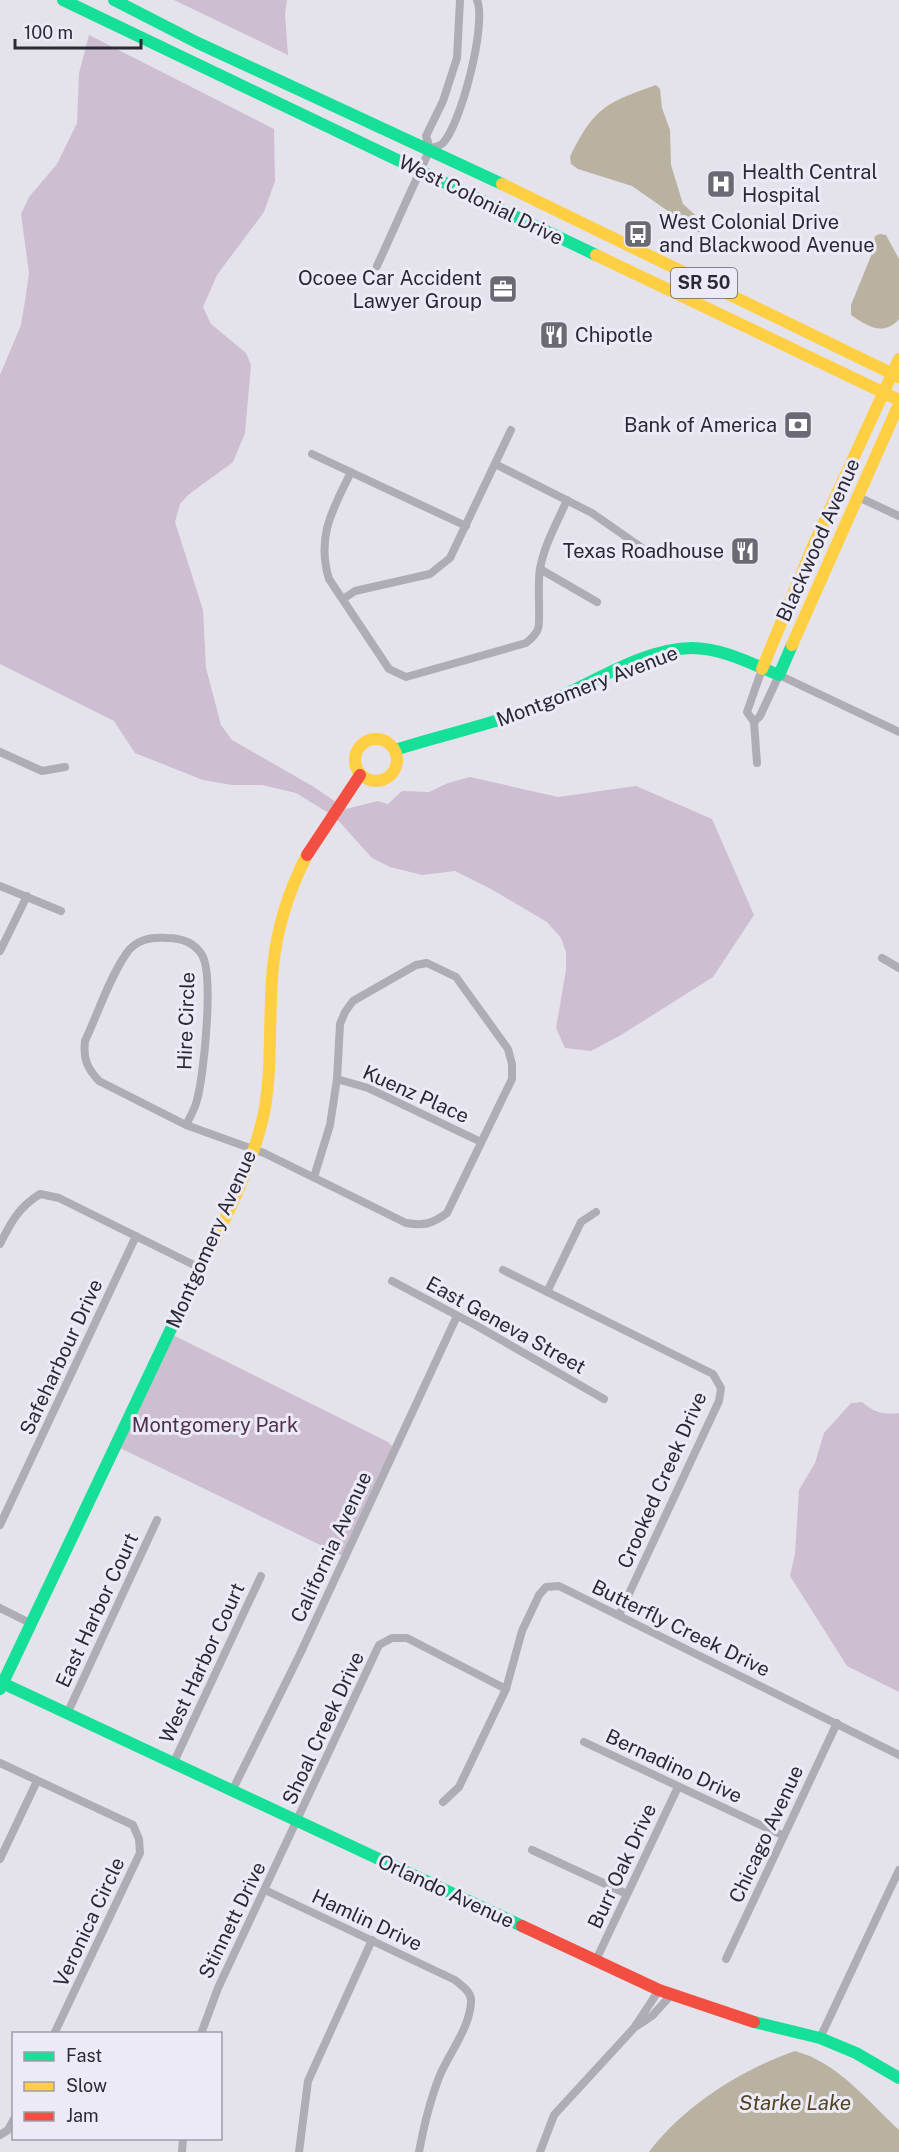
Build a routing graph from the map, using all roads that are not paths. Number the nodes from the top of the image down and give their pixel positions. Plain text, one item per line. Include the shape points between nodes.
1 (63, 0) edge
2 (114, 0) edge
3 (460, 0) edge
4 (477, 0) edge
5 (430, 149) junction
6 (420, 171) junction
7 (377, 266) dead end
8 (899, 359) edge
9 (896, 375) edge
10 (884, 392) junction
11 (899, 402) edge
12 (511, 430) dead end
13 (312, 454) dead end
14 (495, 464) junction
15 (351, 472) junction
16 (856, 496) junction
17 (567, 500) junction
18 (833, 504) junction
19 (899, 516) edge
20 (466, 526) junction
21 (645, 550) dead end
22 (540, 569) junction
23 (822, 572) junction
24 (343, 599) junction
25 (597, 602) dead end
26 (762, 669) junction
27 (779, 675) junction
28 (754, 722) junction
29 (899, 732) edge
30 (395, 750) junction
31 (0, 752) edge
32 (757, 762) dead end
33 (65, 767) dead end
34 (360, 775) junction
35 (0, 886) edge
36 (27, 896) junction
37 (61, 911) dead end
38 (0, 951) edge
39 (882, 958) dead end
40 (899, 968) edge
41 (337, 1079) junction
42 (186, 1125) junction
43 (481, 1142) junction
44 (252, 1151) junction
45 (314, 1177) junction
46 (596, 1212) dead end
47 (136, 1236) junction
48 (0, 1244) edge
49 (200, 1268) junction
50 (503, 1270) dead end
51 (392, 1281) dead end
52 (547, 1292) junction
53 (457, 1316) junction
54 (603, 1399) dead end
55 (157, 1520) dead end
56 (0, 1525) edge
57 (261, 1576) dead end
58 (0, 1608) edge
59 (619, 1615) junction
60 (32, 1624) junction
61 (1, 1685) edge
62 (506, 1689) junction
63 (67, 1714) junction
64 (837, 1723) junction
65 (584, 1742) dead end
66 (899, 1755) edge
67 (0, 1763) edge
68 (173, 1764) junction
69 (37, 1781) junction
70 (678, 1787) junction
71 (232, 1791) junction
72 (443, 1802) dead end
73 (297, 1822) junction
74 (782, 1835) junction
75 (532, 1850) dead end
76 (0, 1859) edge
77 (899, 1870) edge
78 (265, 1890) junction
79 (627, 1894) junction
80 (372, 1940) junction
81 (726, 1959) dead end
82 (596, 1960) junction
83 (665, 1993) junction
84 (634, 2028) junction
85 (55, 2032) edge
86 (202, 2032) edge
87 (820, 2038) junction
88 (899, 2078) edge
89 (12, 2123) edge
90 (0, 2135) edge
91 (299, 2152) edge
92 (419, 2152) edge
93 (540, 2152) edge

1 - 6 main road, West Colonial Drive / SR 50
2 - 5 main road, West Colonial Drive / SR 50 via 225,56
3 - 5 street via 457,58 426,136
4 - 5 street via 474,62 458,114 442,144
5 - 6 street
5 - 9 main road, West Colonial Drive / SR 50
6 - 7 street
6 - 10 main road, West Colonial Drive / SR 50
8 - 9 main road, Blackwood Avenue
9 - 10 main road, Blackwood Avenue
10 - 11 main road, West Colonial Drive / SR 50
10 - 18 main road, Blackwood Avenue
11 - 16 main road, Blackwood Avenue
12 - 14 street
13 - 15 street
14 - 17 street
14 - 20 street
15 - 20 street
15 - 24 street via 326,528 324,562 329,579
16 - 19 street
16 - 23 main road, Blackwood Avenue
17 - 21 street
17 - 22 street via 545,547
18 - 23 main road via 836,519 824,547
18 - 26 main road, Blackwood Avenue
20 - 24 street via 450,558 430,574 355,591
22 - 24 street via 539,627 526,643 406,677 389,669
22 - 25 street
23 - 27 main road, Blackwood Avenue
26 - 27 main road, Montgomery Avenue
26 - 28 street, Blackwood Avenue via 747,712
26 - 30 main road, Montgomery Avenue via 726,654 691,648 657,655 498,721 439,734
27 - 28 street, Blackwood Avenue
27 - 29 street
28 - 32 street, Blackwood Avenue
30 - 34 main road via 398,762 392,775 374,782
30 - 34 main road via 384,740 365,742 354,761
31 - 33 street via 42,771
34 - 44 main road, Montgomery Avenue via 326,820 281,915 275,949 264,1112
35 - 36 street
36 - 37 street
36 - 38 street
39 - 40 street
41 - 43 street, Kuenz Place via 368,1088
41 - 43 street via 340,1024 353,1001 416,965 427,963 442,969 456,977 508,1049 512,1064 512,1079
41 - 45 street via 324,1151
42 - 42 street, Hire Circle via 197,1100 202,1073 208,976 201,953 191,943 181,938 150,937 127,952 85,1041 83,1056 99,1081
42 - 44 street, Hire Circle
43 - 45 street, Hire Circle via 447,1213 423,1226 406,1223
44 - 45 street, Hire Circle
44 - 49 main road, Montgomery Avenue
46 - 52 street via 581,1222
47 - 48 street via 59,1198 40,1194 13,1217
47 - 49 street
47 - 56 street, Safeharbour Drive
49 - 60 main road, Montgomery Avenue
50 - 52 street, Crooked Creek Drive
51 - 53 street, East Geneva Street
52 - 59 street, Crooked Creek Drive via 713,1374 721,1388 719,1401
53 - 54 street, East Geneva Street
53 - 71 street, California Avenue
55 - 63 street, East Harbor Court
57 - 68 street, West Harbor Court
58 - 60 street
59 - 62 street, Butterfly Creek Drive via 559,1586 546,1587 522,1631
59 - 64 street, Butterfly Creek Drive
60 - 61 main road, Montgomery Avenue
61 - 63 main road, Orlando Avenue
62 - 72 street via 459,1787
62 - 73 street, Shoal Creek Drive via 407,1638 392,1638 379,1645
63 - 68 main road, Orlando Avenue
64 - 66 street, Butterfly Creek Drive
64 - 74 street, Chicago Avenue
65 - 70 street, Bernadino Drive
67 - 69 street, Veronica Circle
68 - 71 main road, Orlando Avenue
69 - 76 street
69 - 85 street, Veronica Circle via 133,1826 139,1839 140,1853
70 - 74 street, Bernadino Drive
70 - 79 street, Burr Oak Drive
71 - 73 main road, Orlando Avenue
73 - 78 street, Stinnett Drive
73 - 82 main road, Orlando Avenue
74 - 81 street, Chicago Avenue
75 - 79 street
77 - 87 street
78 - 80 street, Hamlin Drive
78 - 86 street, Stinnett Drive via 218,1988
79 - 82 street, Burr Oak Drive
80 - 91 street via 308,2081
80 - 92 street, Hamlin Drive via 455,1980 469,1991 472,2000 440,2074
82 - 83 main road, Orlando Avenue
83 - 84 street
83 - 84 street via 652,2016
83 - 87 main road, Orlando Avenue via 733,2017
84 - 93 street via 554,2115
87 - 88 main road, Orlando Avenue
89 - 90 street

